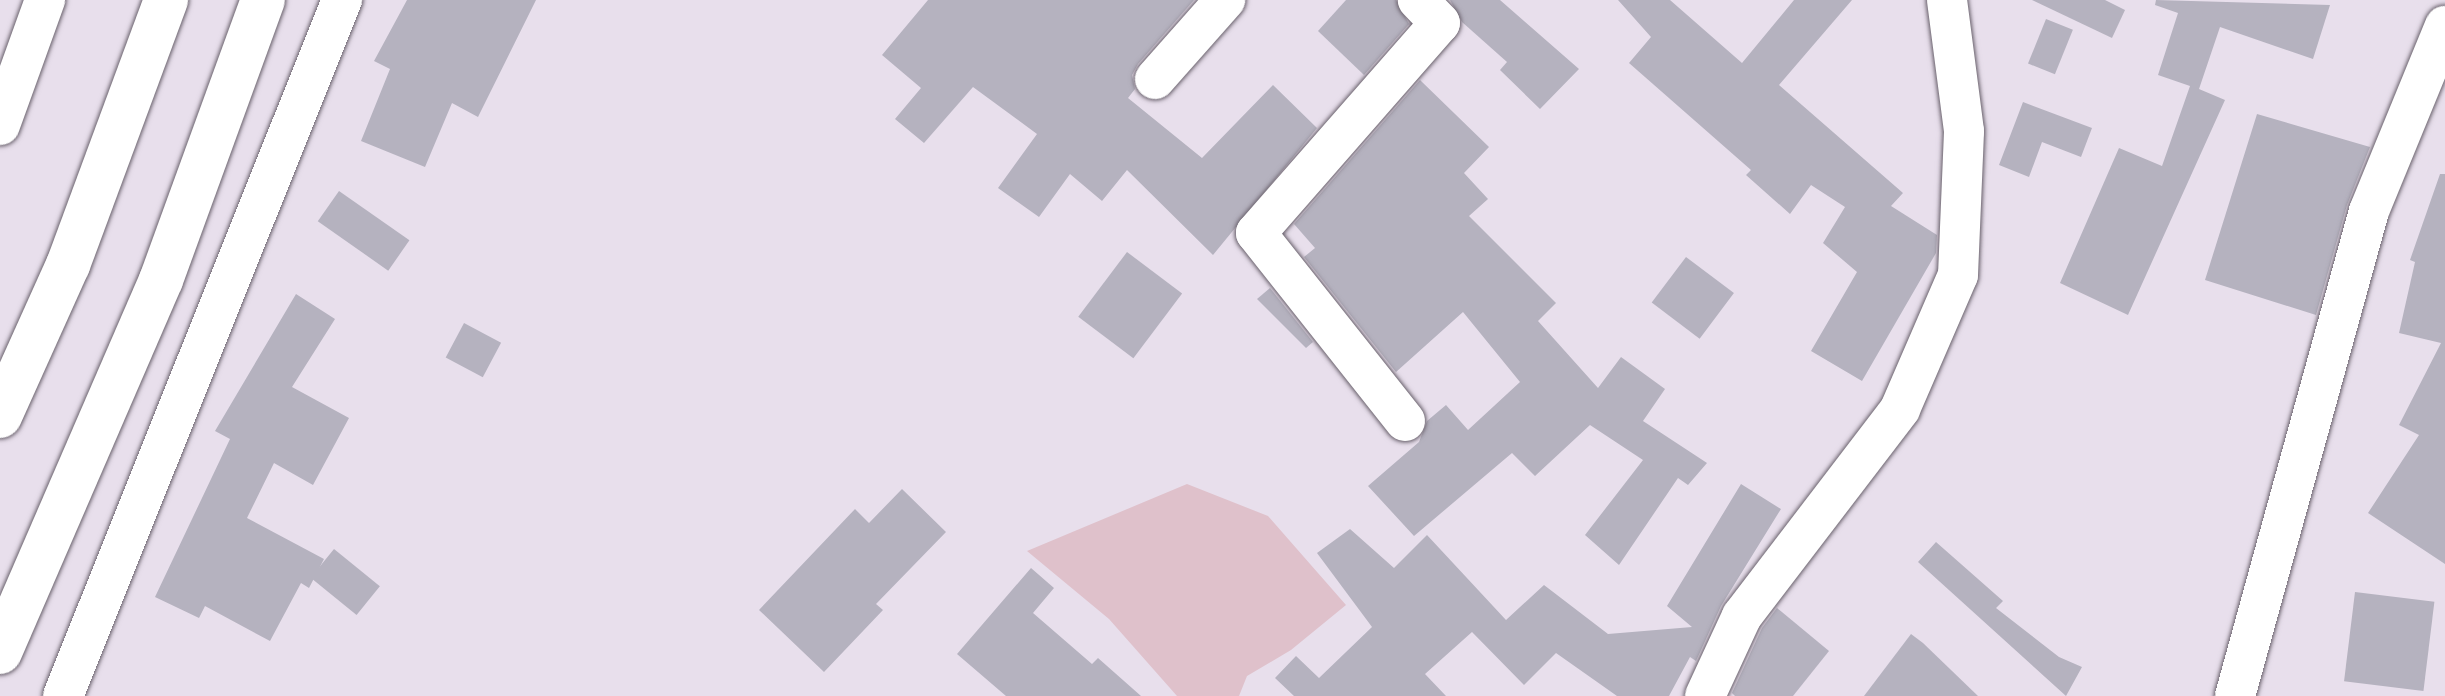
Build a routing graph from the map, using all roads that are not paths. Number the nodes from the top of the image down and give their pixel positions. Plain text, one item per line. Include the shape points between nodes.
1 (45, 0) edge
2 (166, 0) edge
3 (263, 0) edge
4 (342, 0) edge
5 (1225, 0) edge
6 (1418, 0) edge
7 (1947, 0) edge
8 (2445, 26) edge
9 (1155, 79) dead end
10 (0, 125) edge
11 (0, 416) edge
12 (1405, 421) dead end
13 (0, 652) edge
14 (63, 696) edge
15 (1705, 696) edge
16 (2235, 696) edge

1 - 10 street
2 - 11 main road via 68,265
3 - 13 main road via 161,280
4 - 14 street
5 - 9 street
6 - 12 street via 1440,23 1256,233
7 - 15 street via 1964,131 1958,275 1900,409 1742,616
8 - 16 street via 2369,211

